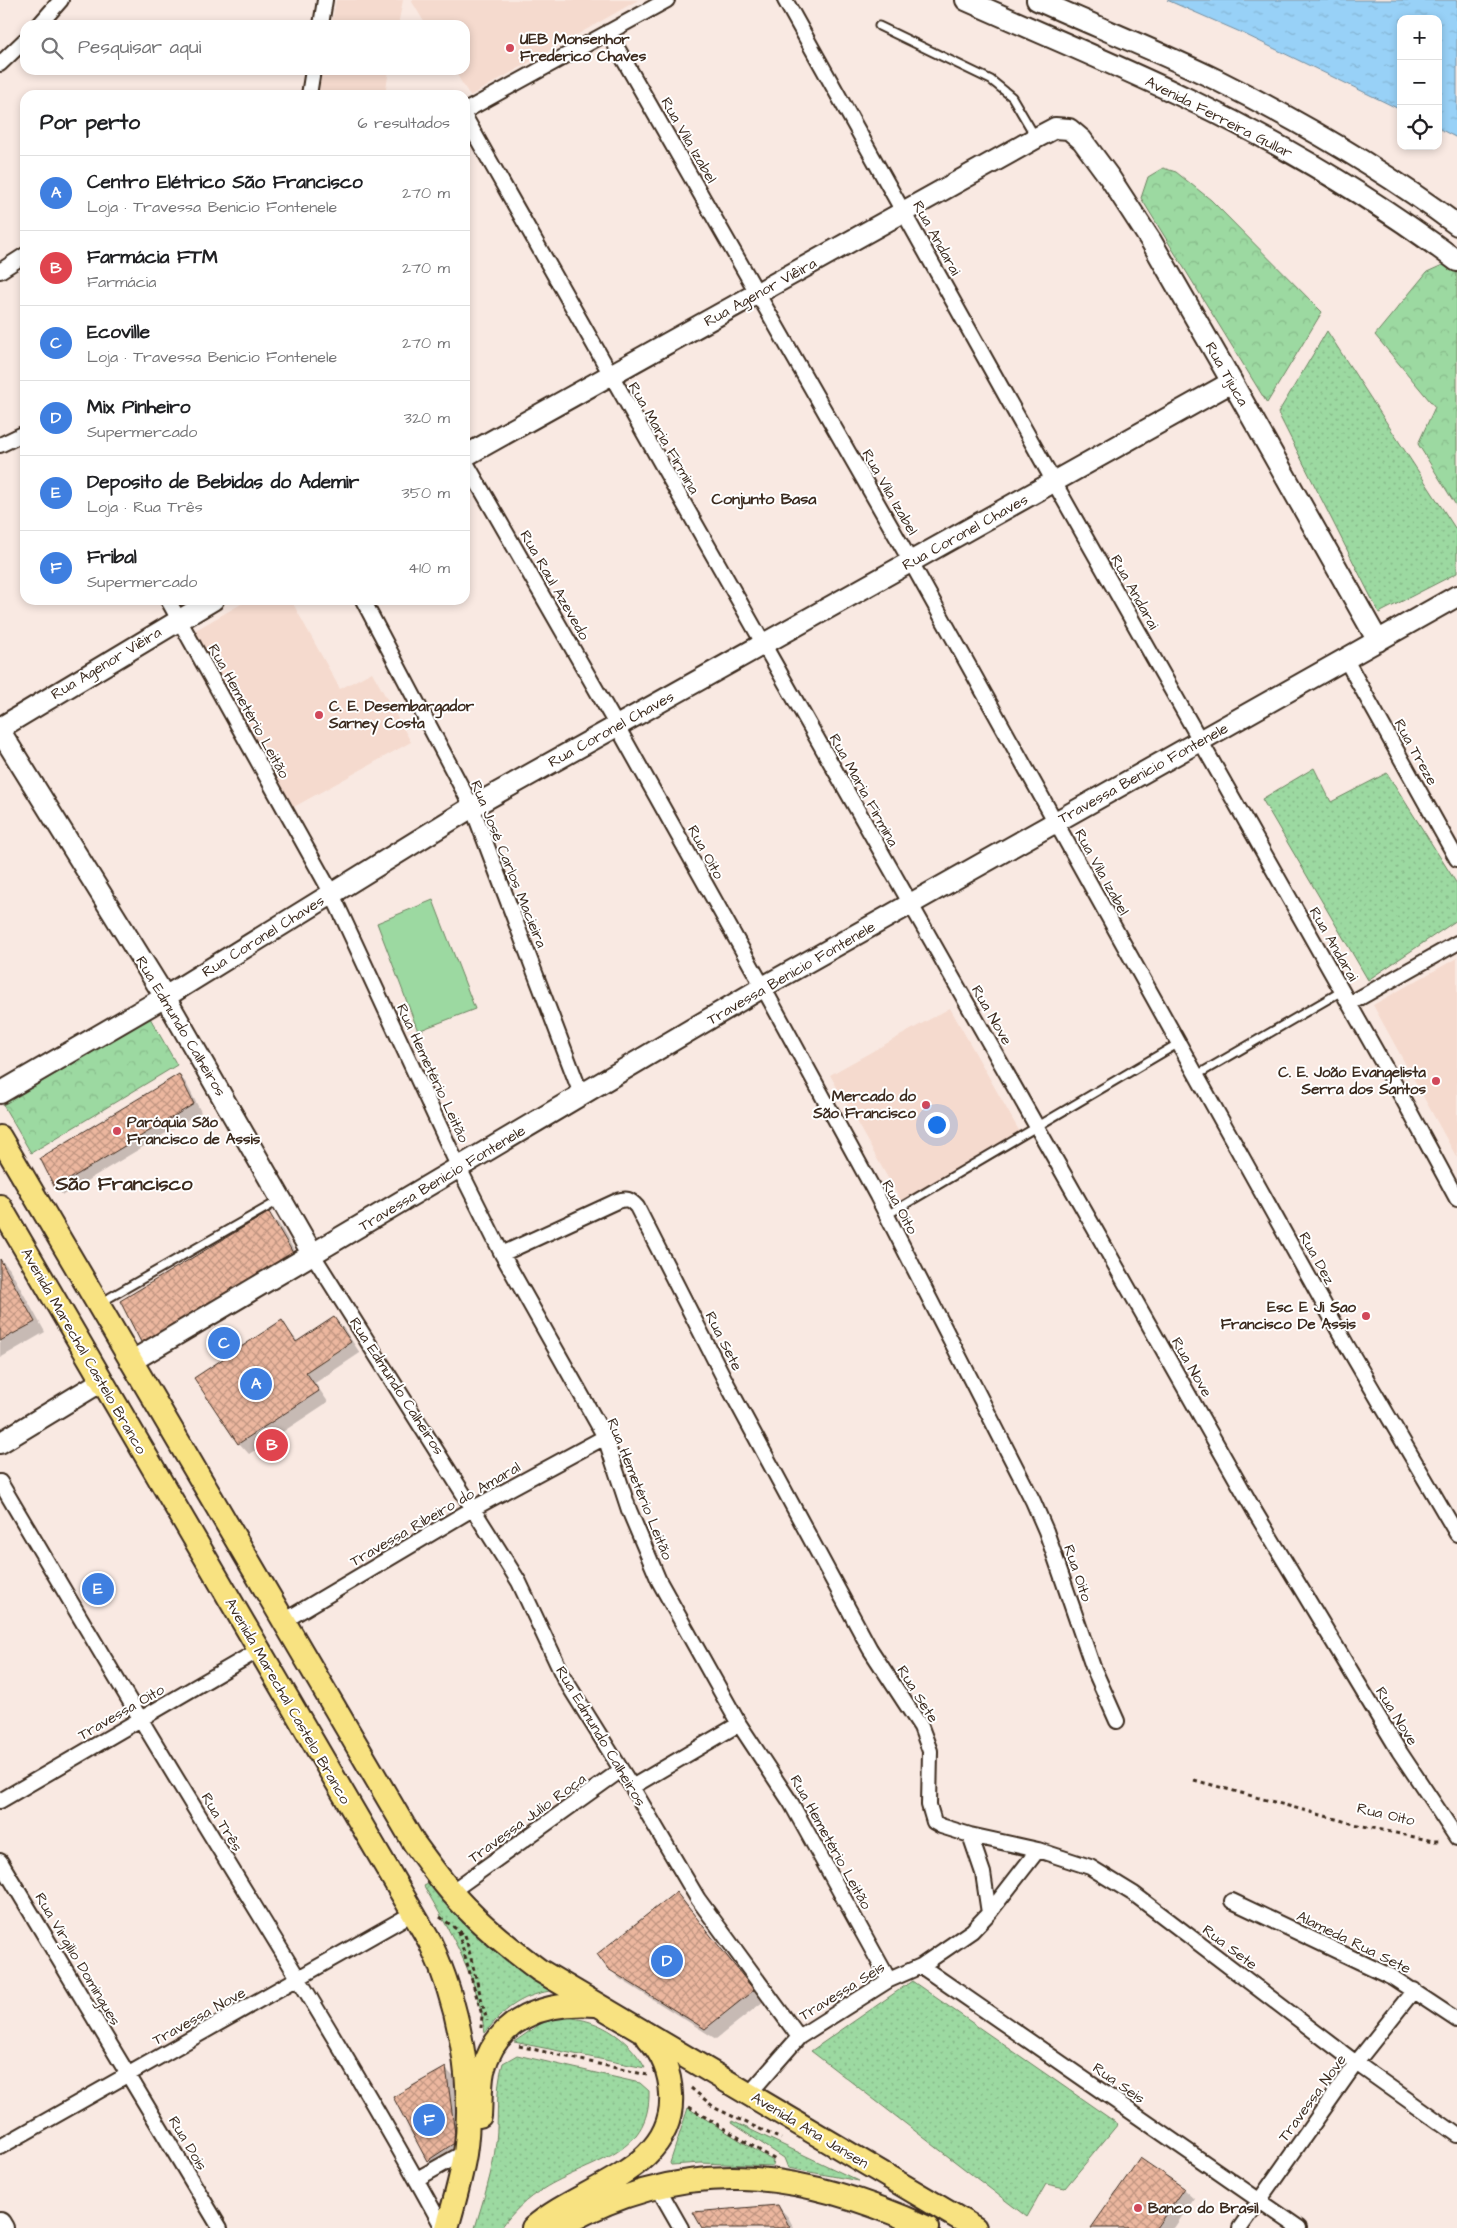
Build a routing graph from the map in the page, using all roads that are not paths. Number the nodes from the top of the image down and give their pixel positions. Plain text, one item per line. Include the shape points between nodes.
1 (61, 0) edge
2 (325, 0) edge
3 (666, 0) edge
4 (785, 0) edge
5 (966, 0) edge
6 (1037, 0) edge
7 (43, 20) edge
8 (322, 20) edge
9 (879, 26) dead end
10 (608, 32) junction
11 (20, 45) edge
12 (0, 64) edge
13 (1112, 65) junction
14 (312, 75) edge
15 (1215, 80) junction
16 (310, 90) edge
17 (1189, 100) junction
18 (470, 109) edge
19 (470, 126) edge
20 (1055, 128) joint
21 (1311, 129) junction
22 (1036, 138) junction
23 (903, 212) junction
24 (1457, 225) edge
25 (20, 259) edge
26 (1457, 261) edge
27 (0, 271) edge
28 (758, 294) junction
29 (610, 375) junction
30 (1232, 382) junction
31 (20, 435) edge
32 (0, 445) edge
33 (470, 453) edge
34 (470, 470) edge
35 (1054, 482) junction
36 (911, 562) junction
37 (1457, 596) edge
38 (171, 605) edge
39 (203, 605) edge
40 (366, 605) edge
41 (178, 619) junction
42 (1378, 641) junction
43 (763, 644) junction
44 (1346, 660) junction
45 (617, 726) junction
46 (0, 729) edge
47 (1200, 741) junction
48 (472, 806) junction
49 (1055, 822) junction
50 (1457, 859) edge
51 (332, 894) junction
52 (911, 905) junction
53 (1457, 943) edge
54 (763, 987) junction
55 (1342, 991) junction
56 (165, 997) junction
57 (1349, 1004) junction
58 (1179, 1042) junction
59 (1197, 1075) junction
60 (0, 1093) edge
61 (581, 1094) junction
62 (1036, 1127) junction
63 (0, 1137) edge
64 (458, 1168) junction
65 (1457, 1198) edge
66 (282, 1199) junction
67 (0, 1206) edge
68 (887, 1215) junction
69 (502, 1254) junction
70 (313, 1255) junction
71 (98, 1304) junction
72 (132, 1361) junction
73 (102, 1381) junction
74 (605, 1437) junction
75 (0, 1444) edge
76 (0, 1482) edge
77 (474, 1508) junction
78 (1457, 1534) edge
79 (284, 1621) junction
80 (259, 1650) junction
81 (140, 1720) junction
82 (1117, 1722) dead end
83 (739, 1724) junction
84 (621, 1770) junction
85 (632, 1787) junction
86 (0, 1801) edge
87 (970, 1835) junction
88 (1453, 1839) edge
89 (1038, 1850) junction
90 (0, 1861) edge
91 (451, 1892) junction
92 (1232, 1901) dead end
93 (413, 1913) junction
94 (989, 1913) junction
95 (921, 1966) junction
96 (298, 1978) junction
97 (889, 1980) junction
98 (1414, 1990) junction
99 (596, 2005) junction
100 (1457, 2020) edge
101 (644, 2034) junction
102 (799, 2037) junction
103 (1356, 2064) junction
104 (128, 2074) junction
105 (749, 2094) junction
106 (1457, 2135) edge
107 (0, 2147) edge
108 (465, 2152) junction
109 (416, 2179) junction
110 (657, 2186) junction
111 (1260, 2200) junction
112 (0, 2223) edge
113 (916, 2225) edge
114 (3, 2228) edge
115 (220, 2228) edge
116 (446, 2228) edge
117 (533, 2228) edge
118 (557, 2228) edge
119 (681, 2228) edge
120 (975, 2228) edge
121 (1240, 2228) edge
122 (1299, 2228) edge

1 - 7 street
2 - 8 street
3 - 10 street
4 - 23 street, Rua Andarai
5 - 13 street, Avenida Ferreira Gullar
6 - 15 street, Avenida Ferreira Gullar
9 - 22 lane via 991,80 1012,97
10 - 18 street
10 - 28 street, Rua Vila Izabel
11 - 12 street
13 - 15 street via 1115,53 1124,49 1184,76
13 - 17 street, Avenida Ferreira Gullar
14 - 16 street
15 - 21 street, Avenida Ferreira Gullar
17 - 21 street via 1223,106 1296,144 1304,140
17 - 26 street, Avenida Ferreira Gullar via 1303,160 1410,226
19 - 29 street, Rua Maria Firmina
20 - 22 street, Rua Agenor Viêira
20 - 30 street, Rua Tijuca via 1064,127 1074,133 1110,178
21 - 24 street, Avenida Ferreira Gullar via 1421,198
22 - 23 street, Rua Agenor Viêira
23 - 28 street, Rua Agenor Viêira
23 - 35 street, Rua Andarai
25 - 27 street
28 - 29 street, Rua Agenor Viêira
28 - 36 street, Rua Vila Izabel
29 - 33 street, Rua Agenor Viêira
29 - 43 street, Rua Maria Firmina
30 - 35 street, Rua Coronel Chaves
30 - 42 street, Rua Tijuca
31 - 32 street
34 - 45 street, Rua Raul Azevedo
35 - 36 street, Rua Coronel Chaves
35 - 47 street, Rua Andarai
36 - 43 street, Rua Coronel Chaves
36 - 49 street, Rua Vila Izabel
37 - 42 street, Travessa Benicio Fontenele
38 - 41 street, Rua Hemetério Leitão
39 - 41 street, Rua Agenor Viêira
40 - 48 street, Rua José Carlos Macieira
41 - 46 street, Rua Agenor Viêira
41 - 51 street, Rua Hemetério Leitão
42 - 44 street, Travessa Benicio Fontenele
43 - 45 street, Rua Coronel Chaves
43 - 52 street, Rua Maria Firmina
44 - 47 street, Travessa Benicio Fontenele
44 - 50 street, Rua Treze
45 - 48 street, Rua Coronel Chaves
45 - 54 street, Rua Oito
46 - 56 street, Rua Edmundo Calheiros
47 - 49 street, Travessa Benicio Fontenele
47 - 55 street, Rua Andarai
48 - 51 street, Rua Coronel Chaves
48 - 61 street, Rua José Carlos Macieira
49 - 52 street, Travessa Benicio Fontenele
49 - 58 street, Rua Vila Izabel
51 - 56 street, Rua Coronel Chaves
51 - 64 street, Rua Hemetério Leitão
52 - 54 street, Travessa Benicio Fontenele
52 - 62 street, Rua Nove
53 - 57 street
54 - 61 street, Travessa Benicio Fontenele
54 - 68 street, Rua Oito
55 - 57 street, Rua Andarai
55 - 59 lane
56 - 60 street, Rua Coronel Chaves
56 - 66 street, Rua Edmundo Calheiros
57 - 65 street, Rua Andarai
58 - 59 street, Rua Vila Izabel
58 - 62 lane
59 - 78 street, Rua Dez via 1346,1344
61 - 64 street, Travessa Benicio Fontenele
62 - 68 lane
62 - 88 street, Rua Nove via 1255,1512
63 - 71 main road
64 - 69 street, Rua Hemetério Leitão
64 - 70 street, Travessa Benicio Fontenele
66 - 70 street, Rua Edmundo Calheiros
66 - 71 lane
67 - 73 main road, Avenida Marechal Castelo Branco
68 - 82 street, Rua Oito via 1034,1501 1093,1667
69 - 74 street, Rua Hemetério Leitão
69 - 87 street, Rua Sete via 625,1198 637,1207 727,1384 870,1649 921,1727 930,1751 929,1805 934,1822
70 - 72 street, Travessa Benicio Fontenele
70 - 77 street, Rua Edmundo Calheiros
71 - 72 main road
72 - 79 main road
73 - 75 street
73 - 80 main road, Avenida Marechal Castelo Branco
74 - 77 street, Travessa Ribeiro do Amaral
74 - 83 street, Rua Hemetério Leitão via 629,1510 659,1581
76 - 81 street, Rua Três
77 - 79 street, Travessa Ribeiro do Amaral
77 - 84 street, Rua Edmundo Calheiros via 520,1582 564,1678
79 - 91 main road via 414,1843
80 - 81 street, Travessa Oito
80 - 93 main road, Avenida Marechal Castelo Branco
81 - 86 street, Travessa Oito
81 - 96 street, Rua Três
83 - 85 street
83 - 97 street, Rua Hemetério Leitão via 792,1802
84 - 85 street, Rua Edmundo Calheiros
84 - 91 street, Travessa Julio Roça
85 - 102 street, Rua Edmundo Calheiros via 698,1899
87 - 89 street, Rua Sete
87 - 94 street via 983,1874
89 - 94 street, Travessa Seis
89 - 103 street, Rua Sete via 1090,1867 1134,1894
90 - 104 street, Rua Virgilio Domingues
91 - 99 main road via 507,1946
92 - 98 street, Alameda Rua Sete
93 - 96 street, Travessa Nove
93 - 108 main road, Avenida Marechal Castelo Branco via 442,1966 461,2041 467,2110
94 - 95 street, Travessa Seis via 972,1931
95 - 97 street, Travessa Seis
95 - 111 street, Rua Seis
96 - 104 street, Travessa Nove
96 - 109 street, Rua Três
97 - 102 street, Travessa Seis
98 - 100 street, Alameda Rua Sete
98 - 103 street, Travessa Nove
99 - 101 main road
99 - 116 main road via 562,2005 539,2010 509,2028 494,2045 483,2072 480,2122 474,2153
101 - 105 main road, Avenida Ana Jansen
101 - 117 main road via 660,2054 670,2080 671,2110 661,2138 650,2152 624,2173 563,2206
102 - 105 street, Travessa Seis
103 - 106 street, Rua Sete
103 - 111 street, Travessa Nove
104 - 107 street, Travessa Nove
104 - 115 street, Rua Dois
105 - 120 main road, Avenida Ana Jansen
108 - 109 street
108 - 116 main road, Avenida Marechal Castelo Branco via 461,2179
109 - 116 street, Rua Três
110 - 113 main road via 724,2177 780,2182 863,2201
110 - 118 main road via 619,2198
110 - 119 street
111 - 121 street, Travessa Nove
111 - 122 street, Rua Seis
112 - 114 street

